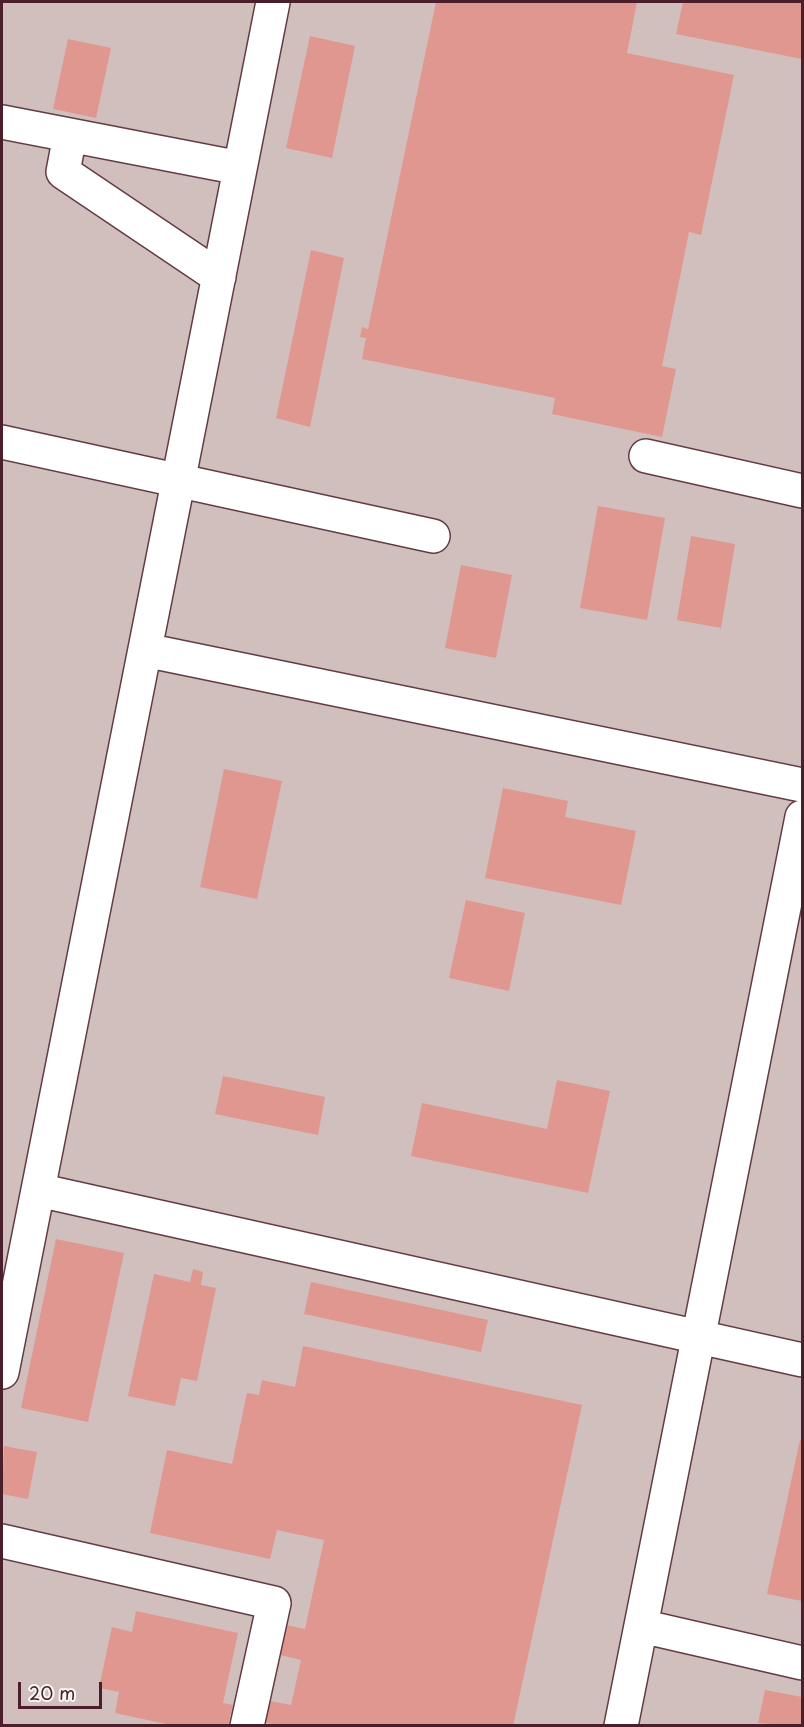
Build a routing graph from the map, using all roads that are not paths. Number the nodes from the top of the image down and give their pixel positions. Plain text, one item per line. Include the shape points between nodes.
1 (273, 2) edge
2 (2, 122) edge
3 (70, 135) junction
4 (240, 168) junction
5 (219, 277) junction
6 (2, 442) edge
7 (646, 456) dead end
8 (178, 482) junction
9 (802, 490) edge
10 (433, 536) dead end
11 (145, 650) junction
12 (802, 784) edge
13 (802, 817) edge
14 (38, 1190) junction
15 (698, 1338) junction
16 (802, 1360) edge
17 (2, 1372) edge
18 (2, 1541) edge
19 (640, 1626) junction
20 (802, 1663) edge
21 (248, 1725) edge
22 (621, 1725) edge

1 - 4 lane
2 - 3 lane
3 - 4 lane
3 - 5 lane via 63,172
4 - 5 lane
5 - 8 lane
6 - 8 lane
7 - 9 lane
8 - 10 lane
8 - 11 lane
11 - 12 lane
11 - 14 lane
13 - 15 lane
14 - 15 lane
14 - 17 lane
15 - 16 lane
15 - 19 lane
18 - 21 lane via 274,1603
19 - 20 lane
19 - 22 lane

